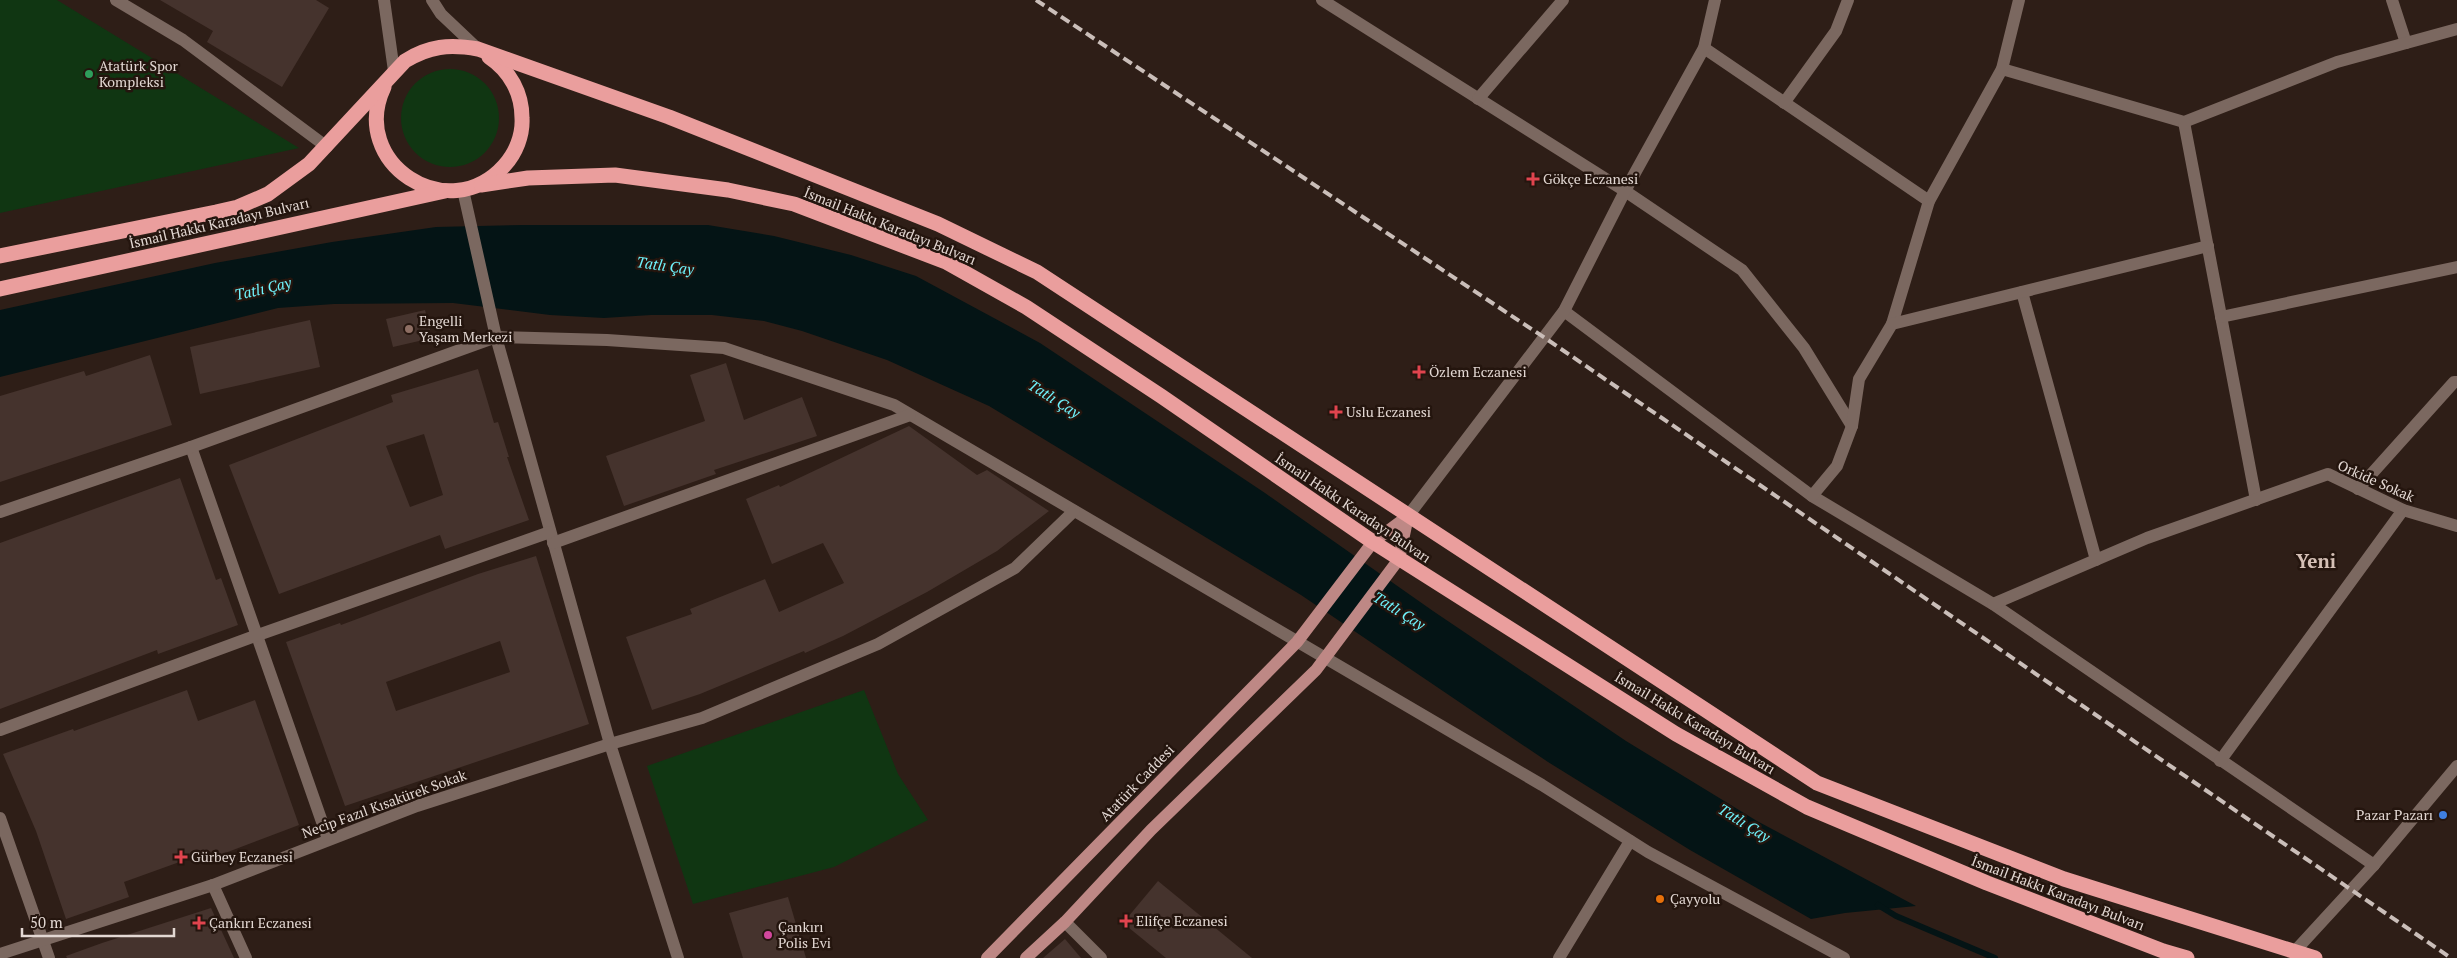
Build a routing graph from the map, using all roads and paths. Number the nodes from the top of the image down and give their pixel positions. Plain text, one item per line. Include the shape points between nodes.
1 (116, 0) edge
2 (384, 0) edge
3 (432, 0) edge
4 (1322, 0) edge
5 (1563, 0) edge
6 (1715, 0) edge
7 (1848, 0) edge
8 (2019, 0) edge
9 (2392, 0) edge
10 (2457, 29) edge
11 (2406, 42) junction
12 (1704, 48) junction
13 (478, 49) junction
14 (2002, 69) junction
15 (394, 71) junction
16 (1478, 99) junction
17 (1784, 103) junction
18 (2184, 122) junction
19 (326, 147) junction
20 (481, 184) junction
21 (463, 190) junction
22 (445, 191) junction
23 (1625, 191) junction
24 (1929, 201) junction
25 (2208, 246) junction
26 (0, 256) edge
27 (2457, 267) edge
28 (0, 289) edge
29 (2022, 292) junction
30 (1564, 311) junction
31 (2221, 317) junction
32 (1892, 324) junction
33 (496, 337) junction
34 (2457, 382) edge
35 (910, 415) junction
36 (1852, 426) junction
37 (191, 447) junction
38 (2358, 489) junction
39 (1812, 496) junction
40 (2256, 500) junction
41 (2403, 510) junction
42 (1074, 511) junction
43 (0, 512) edge
44 (1408, 516) junction
45 (2457, 526) edge
46 (552, 537) junction
47 (1372, 542) junction
48 (1399, 560) junction
49 (2096, 560) junction
50 (1993, 604) junction
51 (255, 636) junction
52 (1297, 642) junction
53 (1329, 653) junction
54 (0, 730) edge
55 (610, 744) junction
56 (2220, 761) junction
57 (2457, 766) edge
58 (0, 818) edge
59 (328, 840) junction
60 (1630, 841) junction
61 (2374, 865) junction
62 (213, 885) junction
63 (1065, 922) junction
64 (44, 940) junction
65 (2294, 951) junction
66 (0, 954) edge
67 (1824, 954) edge
68 (49, 958) edge
69 (246, 958) edge
70 (678, 958) edge
71 (987, 958) edge
72 (1026, 958) edge
73 (1101, 958) edge
74 (1559, 958) edge
75 (1844, 958) edge
76 (2187, 958) edge
77 (2315, 958) edge

1 - 19 street via 183,40
2 - 15 street
3 - 13 street via 441,14
4 - 16 street
5 - 16 street
6 - 12 street
7 - 17 street via 1836,31
8 - 14 street
9 - 11 street
10 - 11 street
11 - 18 street via 2337,62
12 - 17 street
12 - 23 street
13 - 15 highway via 438,46 420,52
13 - 20 highway via 506,72 516,88 523,124 519,143 510,160
13 - 44 highway via 668,117 938,224 1037,272
14 - 18 street
14 - 24 street
15 - 19 highway
15 - 22 highway via 383,89 378,106 380,140 387,156 412,181
16 - 23 street
17 - 24 street
18 - 25 street
19 - 26 highway via 289,180 268,194 238,207
20 - 21 highway
20 - 47 highway, İsmail Hakkı Karadayı Bulvarı via 528,178 615,175 728,190 794,204 946,262 1042,317
21 - 22 highway
21 - 33 street
22 - 28 highway, İsmail Hakkı Karadayı Bulvarı
23 - 30 street
23 - 36 street via 1742,270 1804,348
24 - 32 street
25 - 29 street
25 - 31 street
27 - 31 street
29 - 32 street
29 - 49 street
30 - 39 street
30 - 44 street
31 - 40 street
32 - 36 street via 1858,379
33 - 35 street via 724,348 894,405
33 - 37 street
33 - 46 street
34 - 38 street
35 - 42 street
35 - 46 street
36 - 39 street via 1837,466
37 - 43 street
37 - 51 street
38 - 40 street, Orkide Sokak via 2328,474
38 - 41 street, Orkide Sokak
39 - 50 street
40 - 49 street, Orkide Sokak via 2147,538
41 - 45 street, Orkide Sokak
41 - 56 street
42 - 52 street
42 - 55 street, Necip Fazıl Kısakürek Sokak via 1015,568 878,644 702,718
44 - 47 main road, Atatürk Caddesi
44 - 48 main road
44 - 65 highway via 1817,783 2064,879
46 - 51 street
46 - 55 street
47 - 48 highway, İsmail Hakkı Karadayı Bulvarı
47 - 52 main road, Atatürk Caddesi
48 - 53 main road
48 - 76 highway, İsmail Hakkı Karadayı Bulvarı via 1676,734 1807,807 1987,883
49 - 50 street, Orkide Sokak
50 - 56 street
51 - 54 street
51 - 59 street
52 - 53 street
52 - 71 main road, Atatürk Caddesi
53 - 60 street
53 - 63 main road via 1309,678 1151,830
55 - 59 street, Necip Fazıl Kısakürek Sokak via 417,806
55 - 70 street
56 - 61 street
57 - 61 street
58 - 64 street
59 - 62 street, Necip Fazıl Kısakürek Sokak
60 - 67 street
60 - 74 street
61 - 65 street
62 - 64 street, Necip Fazıl Kısakürek Sokak
62 - 69 street
63 - 72 main road
63 - 73 street
64 - 66 street, Necip Fazıl Kısakürek Sokak
64 - 68 street
65 - 77 highway
67 - 75 street

